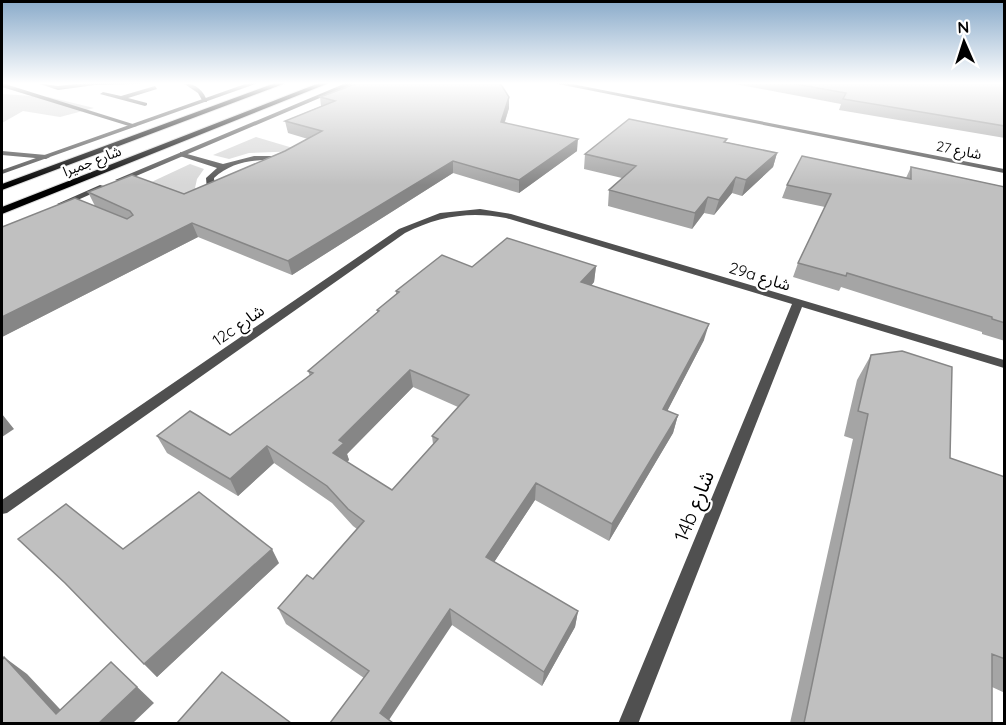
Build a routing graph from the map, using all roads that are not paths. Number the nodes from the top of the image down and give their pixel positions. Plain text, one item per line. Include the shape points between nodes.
1 (104, 117) edge
2 (160, 117) edge
3 (192, 117) edge
4 (240, 117) edge
5 (271, 117) edge
6 (729, 117) edge
7 (134, 126) junction
8 (2, 153) edge
9 (183, 154) junction
10 (46, 157) junction
11 (288, 159) edge
12 (223, 167) junction
13 (1005, 171) edge
14 (2, 172) edge
15 (2, 187) edge
16 (211, 190) edge
17 (69, 200) junction
18 (81, 206) edge
19 (49, 208) edge
20 (2, 211) edge
21 (508, 216) joint
22 (798, 303) junction
23 (1005, 364) edge
24 (2, 508) edge
25 (628, 723) edge

1 - 7 street
2 - 7 street
3 - 15 main road, شارع جميرا
4 - 20 main road, شارع جميرا
5 - 9 street
6 - 13 street, شارع 27
7 - 10 street
8 - 10 street
9 - 12 street
9 - 17 street
10 - 14 street
11 - 12 street via 255,158
12 - 16 street via 210,178
17 - 18 street
17 - 19 street
21 - 22 street, 29a شارع
21 - 24 street, 12c شارع via 481,212 419,221
22 - 23 street, 29a شارع
22 - 25 street, 14b شارع

